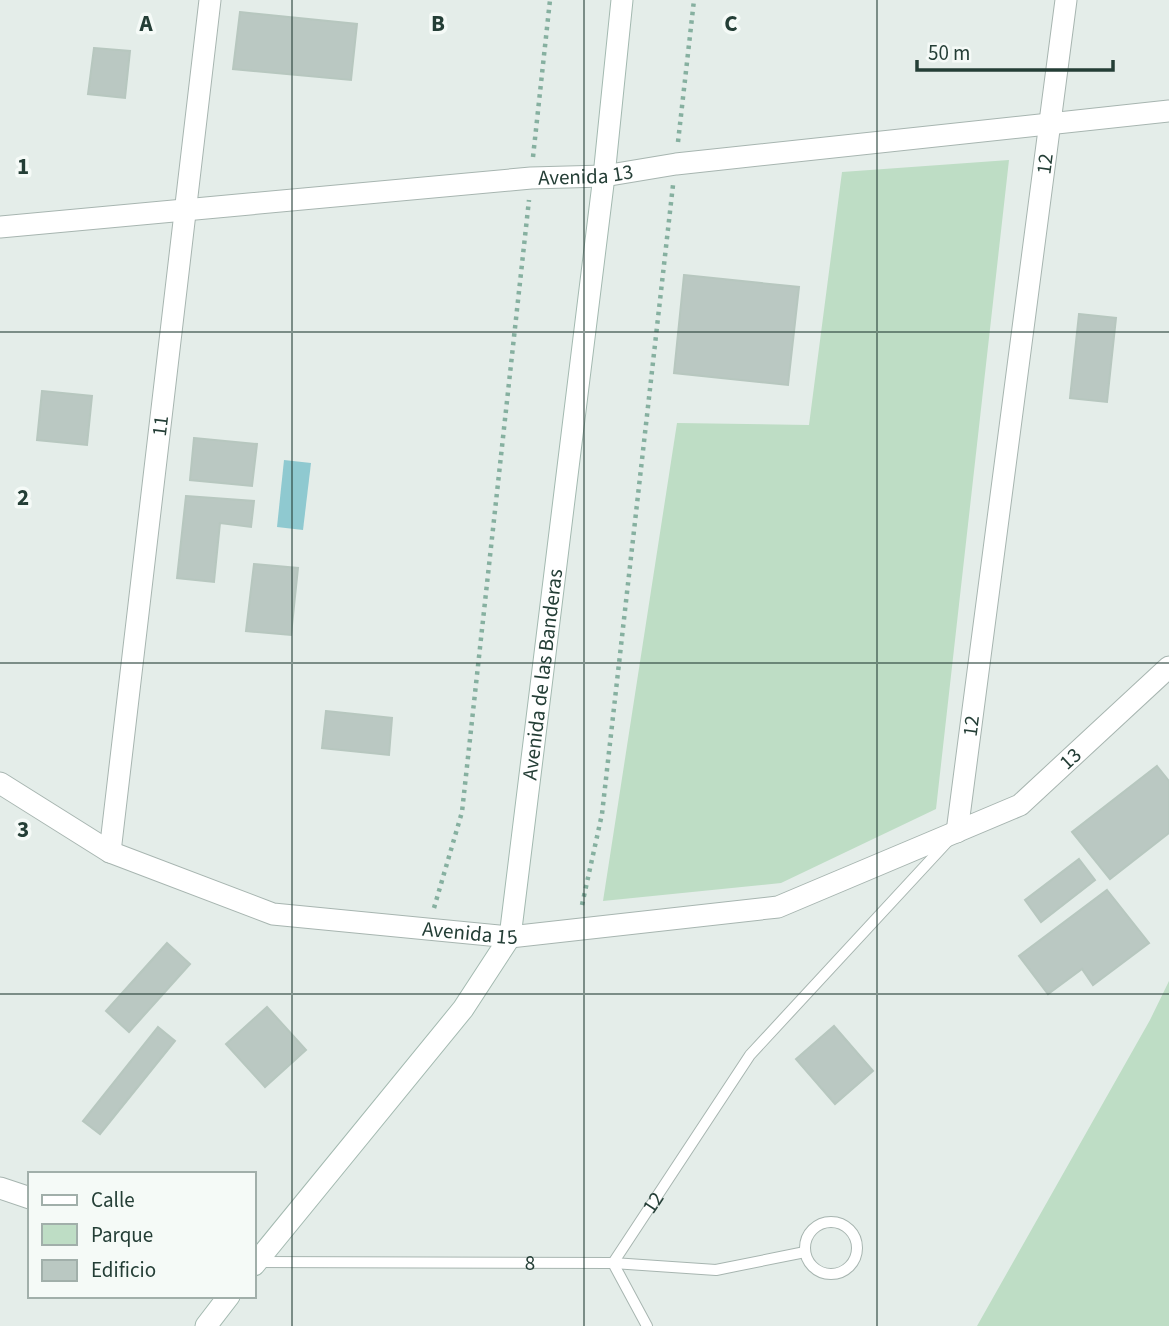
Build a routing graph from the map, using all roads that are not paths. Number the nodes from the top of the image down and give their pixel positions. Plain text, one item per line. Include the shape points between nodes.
1 (210, 0) edge
2 (622, 0) edge
3 (1066, 0) edge
4 (1169, 111) edge
5 (1051, 124) junction
6 (604, 176) junction
7 (187, 210) junction
8 (0, 227) edge
9 (1169, 667) edge
10 (0, 783) edge
11 (957, 832) junction
12 (110, 852) junction
13 (510, 937) junction
14 (0, 1188) edge
15 (28, 1197) edge
16 (805, 1252) junction
17 (256, 1261) edge
18 (256, 1263) edge
19 (613, 1263) junction
20 (227, 1298) edge
21 (206, 1326) edge
22 (647, 1326) edge

1 - 7 street, 11
2 - 6 street, Avenida de las Banderas
3 - 5 street, 12
4 - 5 street, Avenida 13
5 - 6 street, Avenida 13 via 676,164
5 - 11 street, 12
6 - 7 street, Avenida 13 via 531,178
6 - 13 street, Avenida de las Banderas
7 - 8 street, Avenida 13
7 - 12 street, 11
9 - 11 street, 13 via 1020,805
10 - 12 street, Avenida 15
11 - 13 street, Avenida 15 via 778,907
11 - 19 lane, 12 via 750,1055
12 - 13 street, Avenida 15 via 272,914
13 - 17 street, Avenida de las Banderas via 463,1009
14 - 15 street
16 - 16 lane via 814,1268 839,1272 856,1255 855,1239 846,1226 822,1223 808,1235
16 - 19 lane, 8 via 716,1270
18 - 19 lane, 8
19 - 22 lane
20 - 21 street

